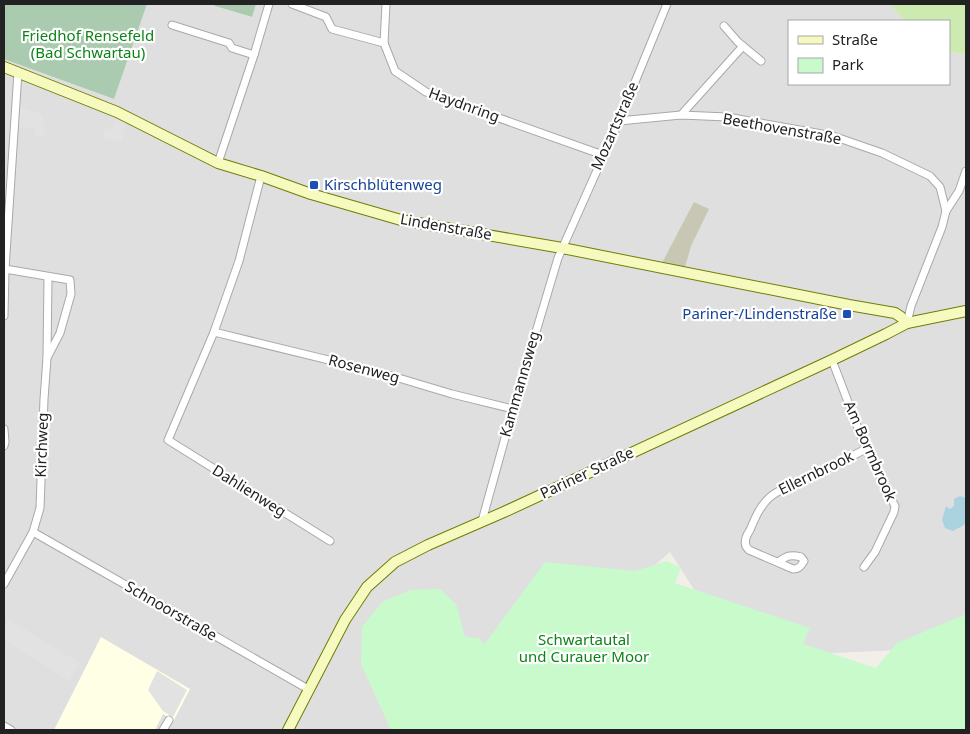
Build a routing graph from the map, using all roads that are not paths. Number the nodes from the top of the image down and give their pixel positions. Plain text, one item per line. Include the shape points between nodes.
1 (269, 4) edge
2 (292, 4) edge
3 (386, 4) edge
4 (667, 4) edge
5 (172, 25) dead end
6 (724, 26) dead end
7 (384, 43) junction
8 (743, 46) junction
9 (254, 55) junction
10 (761, 61) dead end
11 (4, 67) edge
12 (18, 72) junction
13 (681, 116) junction
14 (619, 121) junction
15 (603, 155) junction
16 (218, 163) junction
17 (966, 171) edge
18 (261, 176) junction
19 (966, 186) edge
20 (959, 191) junction
21 (946, 211) junction
22 (562, 248) junction
23 (5, 269) junction
24 (48, 277) junction
25 (966, 311) edge
26 (4, 316) edge
27 (907, 323) junction
28 (214, 332) junction
29 (47, 358) junction
30 (832, 360) junction
31 (513, 409) junction
32 (4, 430) edge
33 (4, 446) edge
34 (866, 449) junction
35 (482, 521) junction
36 (33, 532) junction
37 (330, 541) dead end
38 (778, 562) dead end
39 (864, 566) dead end
40 (4, 583) edge
41 (308, 689) junction
42 (169, 720) dead end
43 (4, 726) edge
44 (11, 730) edge
45 (163, 730) edge
46 (288, 730) edge

1 - 9 street
2 - 7 street via 326,16 332,29
3 - 7 street, Haydnring
4 - 14 street, Mozartstraße
5 - 9 street via 229,43 232,48
6 - 8 street
7 - 15 street, Haydnring via 396,71 426,92
8 - 10 street
8 - 13 street
9 - 16 street
11 - 12 street, Lindenstraße
12 - 16 street, Lindenstraße via 117,112
12 - 23 street
13 - 14 street, Beethovenstraße
13 - 21 street, Beethovenstraße via 727,117 833,136 858,144 930,176 940,187
14 - 15 street, Mozartstraße
15 - 22 street, Mozartstraße
16 - 18 street, Lindenstraße
17 - 20 street
18 - 22 street, Lindenstraße via 401,220
18 - 28 street
19 - 20 street
20 - 21 street
21 - 27 street
22 - 27 street, Lindenstraße via 895,313
22 - 31 street, Kammannsweg
23 - 24 street, Kirchweg
23 - 26 street
24 - 29 street, Kirchweg
24 - 29 street, Kirchweg via 70,280 71,294 60,332
25 - 27 street, Pariner Straße
27 - 30 street, Pariner Straße
28 - 31 street, Rosenweg
28 - 37 street, Dahlienweg via 168,440
29 - 36 street, Kirchweg via 40,508
30 - 34 street, Am Bormbrook
30 - 35 street, Pariner Straße
31 - 35 street, Kammannsweg
32 - 33 street
34 - 38 street, Ellernbrook via 788,486 771,496 761,507 746,536 746,548
34 - 39 street, Am Bormbrook via 895,506 875,552
35 - 41 street, Pariner Straße via 395,562 367,587 345,620
36 - 40 street, Kirchweg
36 - 41 street, Schnoorstraße
41 - 46 street, Pariner Straße
42 - 45 street
43 - 44 street

